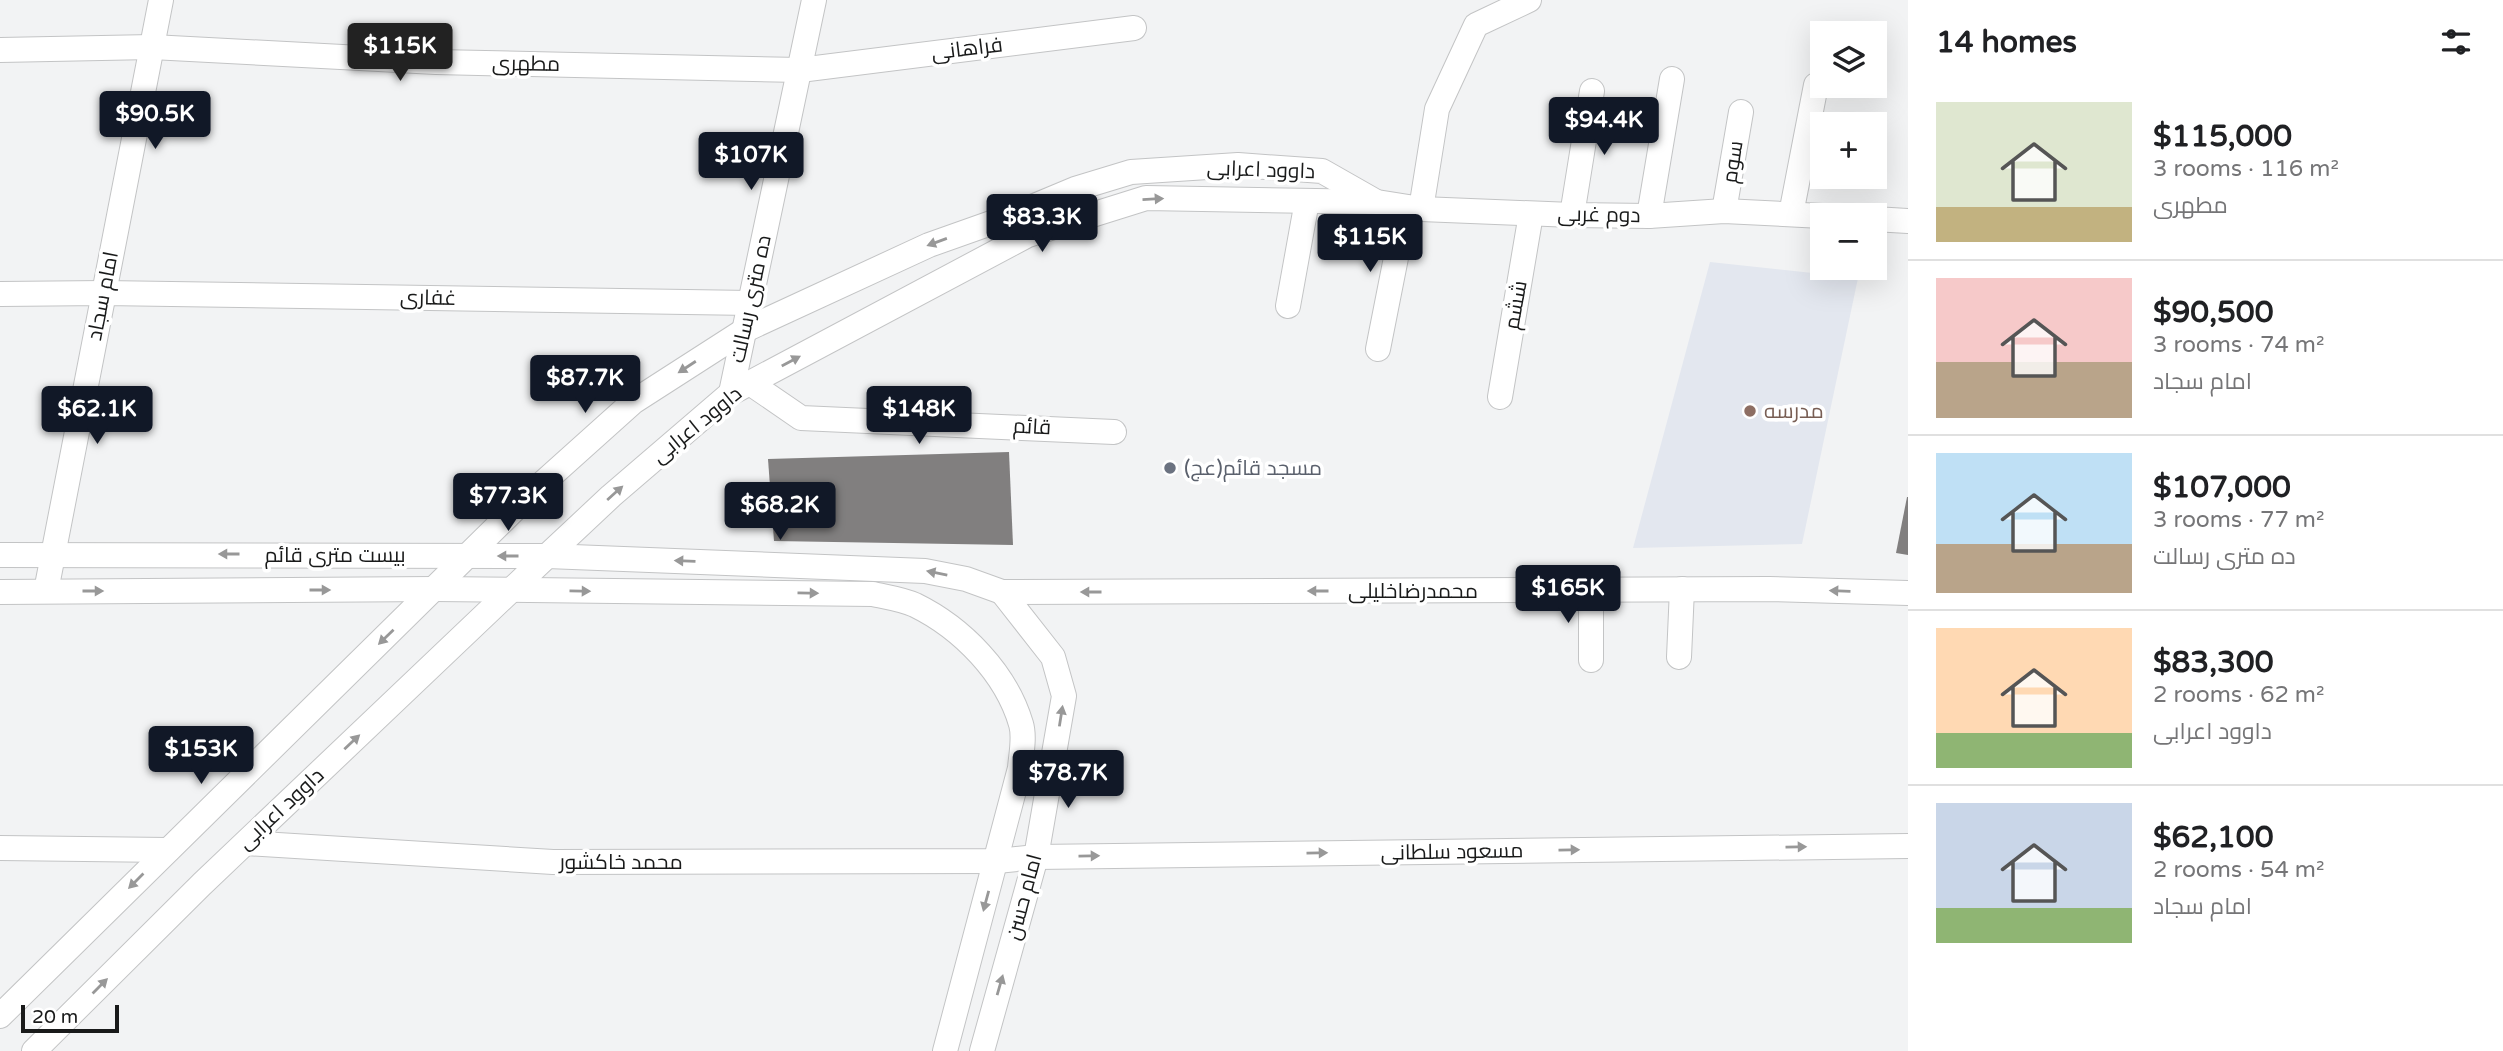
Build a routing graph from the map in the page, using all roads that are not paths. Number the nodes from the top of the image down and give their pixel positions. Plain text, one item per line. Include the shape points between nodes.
1 (161, 0) edge
2 (814, 0) edge
3 (1529, 0) edge
4 (1134, 28) dead end
5 (152, 47) junction
6 (0, 50) edge
7 (800, 70) junction
8 (1672, 79) dead end
9 (1592, 91) dead end
10 (1813, 98) edge
11 (1741, 112) dead end
12 (1307, 201) junction
13 (1377, 202) junction
14 (1413, 208) junction
15 (1724, 211) junction
16 (1531, 214) junction
17 (1791, 214) junction
18 (1572, 215) junction
19 (1810, 215) edge
20 (1649, 216) junction
21 (1887, 220) edge
22 (1908, 221) edge
23 (104, 293) junction
24 (0, 294) edge
25 (751, 303) junction
26 (1288, 306) dead end
27 (745, 330) junction
28 (1378, 349) dead end
29 (741, 388) junction
30 (1500, 397) dead end
31 (1114, 432) dead end
32 (53, 554) junction
33 (0, 555) edge
34 (469, 555) junction
35 (547, 556) junction
36 (435, 589) junction
37 (1682, 589) junction
38 (512, 590) junction
39 (1591, 590) junction
40 (46, 591) junction
41 (0, 592) edge
42 (1002, 592) junction
43 (1908, 593) edge
44 (962, 636) joint
45 (1679, 657) dead end
46 (1591, 660) dead end
47 (246, 843) junction
48 (1908, 846) edge
49 (0, 848) edge
50 (168, 850) junction
51 (1036, 857) junction
52 (997, 861) junction
53 (0, 1016) edge
54 (34, 1051) edge
55 (945, 1051) edge
56 (982, 1051) edge

1 - 5 street, امام سجاد
2 - 7 street, ده متری رسالت
3 - 14 street via 1476,26 1437,109
4 - 7 street, فراهانی
5 - 6 street, مطهری
5 - 7 street, مطهری via 436,62
5 - 23 street, امام سجاد
7 - 25 street, ده متری رسالت
8 - 20 street
9 - 18 street
10 - 17 street
11 - 15 street, سوم
12 - 13 street, داوود اعرابی
12 - 26 street
29 -> 12 street, داوود اعرابی via 1028,235 1146,198
13 - 14 street, دوم غربی
13 -> 27 street, داوود اعرابی via 1322,171 1238,166 1131,172 929,245
14 - 16 street, دوم غربی
14 - 28 street
15 - 17 street, دوم غربی
15 - 20 street, دوم غربی
16 - 18 street, دوم غربی
16 - 30 street, ششم
17 - 19 street, دوم غربی
18 - 20 street, دوم غربی
21 - 22 street
23 - 24 street, غفاری
23 - 25 street, غفاری
23 - 32 street, امام سجاد
25 - 27 street, ده متری رسالت
27 - 29 street, ده متری رسالت
27 -> 34 street, داوود اعرابی via 633,402
29 - 31 street, قائم via 802,418
35 -> 29 street, داوود اعرابی
32 - 33 street, بیست متری قائم
34 -> 32 street, بیست متری قائم
32 - 40 street, امام سجاد
35 -> 34 street, بیست متری قائم
34 - 36 street, داوود اعرابی
35 - 38 street, داوود اعرابی
42 -> 35 street, بیست متری قائم via 925,571
36 - 38 street, بیست متری قائم
40 -> 36 street, بیست متری قائم
36 -> 50 street, داوود اعرابی
37 - 39 street, محمدرضاخلیلی
43 -> 37 street, محمدرضاخلیلی
37 - 45 street
38 -> 44 street, بیست متری قائم via 873,594 912,604
47 -> 38 street, داوود اعرابی
39 -> 42 street, محمدرضاخلیلی
39 - 46 street
40 - 41 street, بیست متری قائم
51 -> 42 street, امام حسن via 1064,696 1053,657
44 - 52 street, امام حسن via 1007,693 1022,727 1020,768
47 - 52 street, محمد خاکشور via 553,862
54 -> 47 street, داوود اعرابی
51 -> 48 street, مسعود سلطانی
49 - 50 street
50 -> 53 street, داوود اعرابی
51 - 52 street, مسعود سلطانی
56 -> 51 street, امام حسن
52 -> 55 street, امام حسن

